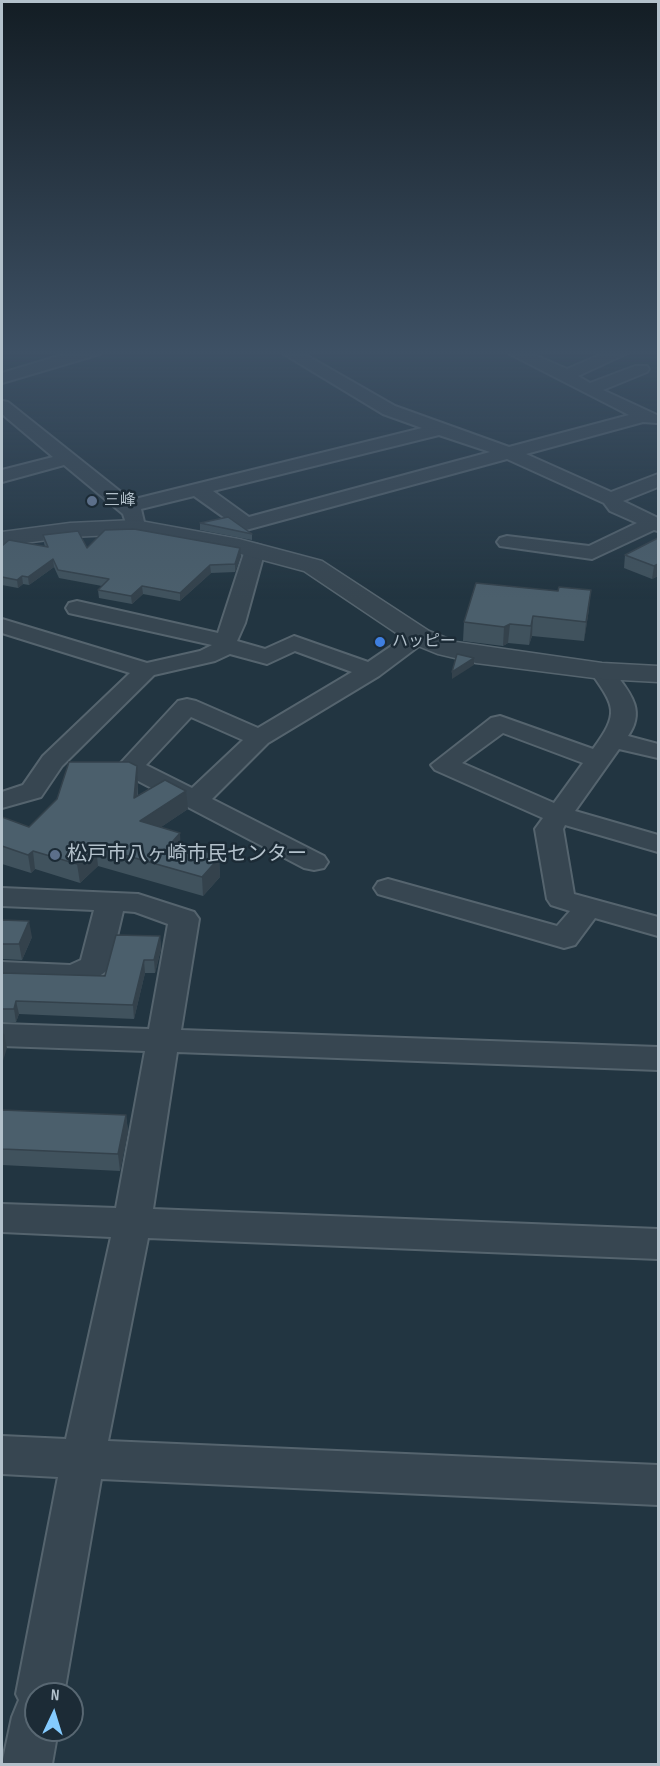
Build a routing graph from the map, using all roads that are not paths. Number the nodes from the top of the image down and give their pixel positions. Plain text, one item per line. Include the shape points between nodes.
1 (35, 433) edge
2 (422, 433) edge
3 (453, 433) edge
4 (591, 433) edge
5 (509, 453) junction
6 (65, 459) junction
7 (2, 476) edge
8 (658, 480) edge
9 (198, 490) junction
10 (611, 499) junction
11 (131, 517) junction
12 (656, 524) edge
13 (2, 539) edge
14 (507, 542) dead end
15 (255, 550) junction
16 (76, 608) dead end
17 (2, 626) edge
18 (420, 637) junction
19 (226, 643) junction
20 (146, 670) junction
21 (371, 671) junction
22 (602, 671) junction
23 (658, 674) edge
24 (259, 738) junction
25 (606, 750) junction
26 (658, 751) edge
27 (196, 799) junction
28 (2, 800) edge
29 (559, 815) junction
30 (658, 844) edge
31 (314, 862) dead end
32 (388, 888) dead end
33 (2, 897) edge
34 (111, 900) junction
35 (588, 907) junction
36 (658, 927) edge
37 (2, 972) edge
38 (2, 1035) edge
39 (164, 1041) junction
40 (658, 1058) edge
41 (2, 1218) edge
42 (132, 1223) junction
43 (658, 1244) edge
44 (2, 1455) edge
45 (83, 1459) junction
46 (658, 1485) edge
47 (42, 1682) edge
48 (31, 1742) edge
49 (27, 1764) edge

1 - 6 street
2 - 9 street
3 - 5 street
4 - 5 street
5 - 9 street via 246,524
5 - 10 street
6 - 7 street
6 - 11 street
8 - 10 street
9 - 11 street
10 - 12 street via 617,507
11 - 13 street
11 - 15 street
12 - 14 street via 592,553
15 - 18 street via 313,566
15 - 19 street
16 - 19 street
17 - 20 street
18 - 21 street
18 - 22 street via 476,655
19 - 20 street via 207,656
19 - 21 street via 267,657 294,643
20 - 28 street via 52,762 32,791
21 - 24 street
22 - 23 street
22 - 25 street via 624,703 622,727
24 - 27 street
24 - 27 street via 187,706 130,767
25 - 26 street
25 - 29 street
25 - 29 street via 500,723 444,765
27 - 31 street
29 - 30 street
29 - 35 street via 549,829 561,899
32 - 35 street via 564,938
33 - 34 street
34 - 37 street via 95,966 73,975
34 - 39 street via 138,903 184,919
35 - 36 street
38 - 39 street
39 - 40 street
39 - 42 street
41 - 42 street
42 - 43 street
42 - 45 street
44 - 45 street
45 - 46 street
45 - 47 street
48 - 49 street

